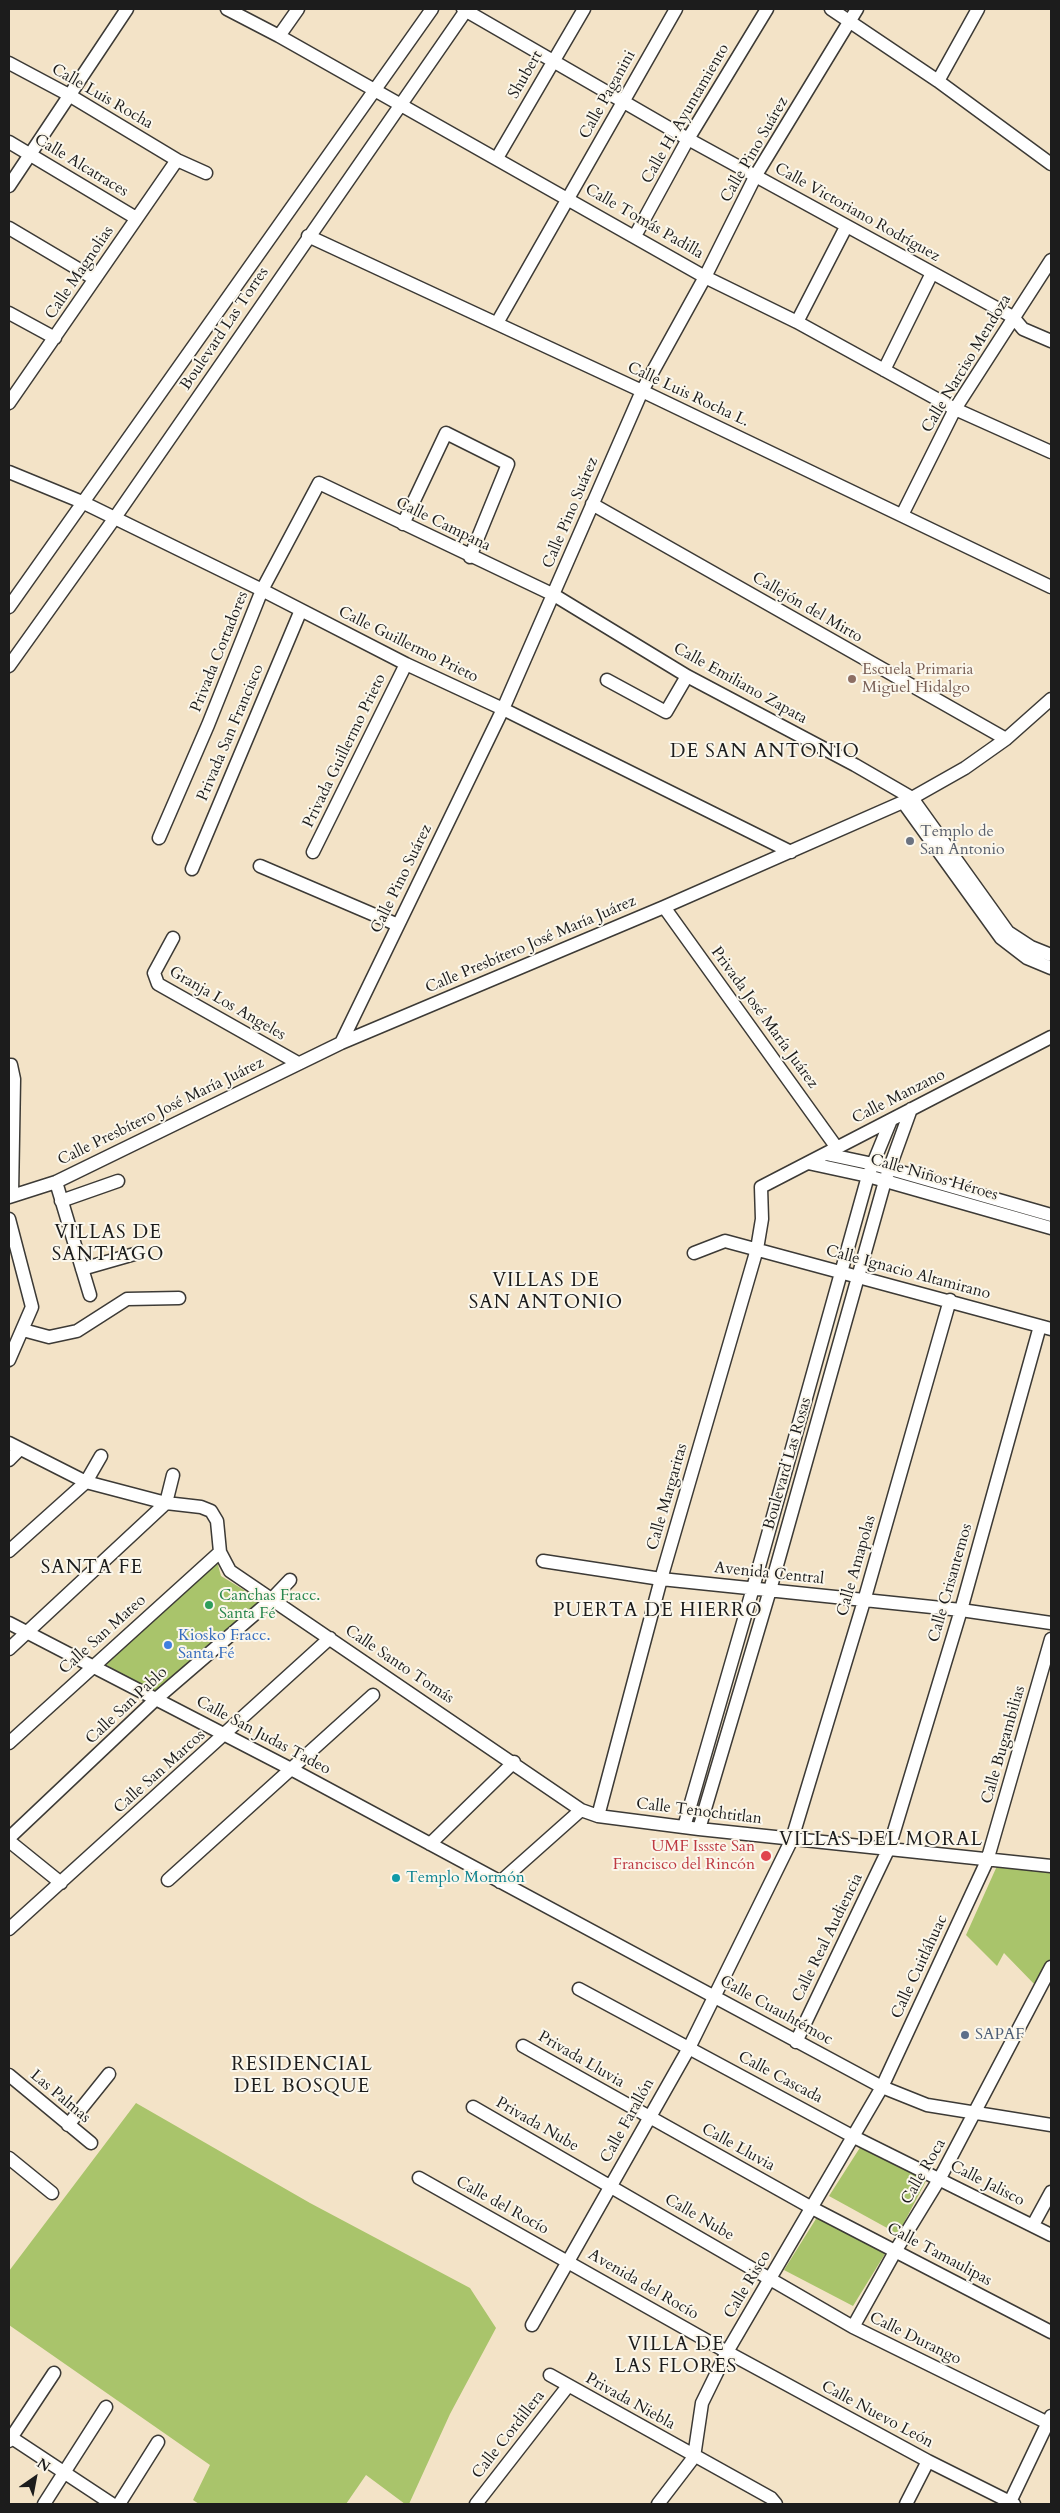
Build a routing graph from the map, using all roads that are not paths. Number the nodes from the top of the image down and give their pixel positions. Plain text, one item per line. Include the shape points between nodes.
1 (127, 9) edge
2 (227, 9) edge
3 (298, 9) edge
4 (432, 9) edge
5 (466, 9) edge
6 (584, 9) edge
7 (676, 9) edge
8 (768, 9) edge
9 (832, 9) edge
10 (857, 9) edge
11 (978, 9) edge
12 (850, 22) junction
13 (279, 36) junction
14 (553, 61) junction
15 (9, 63) edge
16 (938, 81) junction
17 (372, 90) junction
18 (69, 95) junction
19 (622, 101) junction
20 (401, 104) junction
21 (688, 139) junction
22 (9, 142) edge
23 (31, 154) junction
24 (497, 158) junction
25 (177, 160) junction
26 (1051, 164) edge
27 (206, 173) dead end
28 (756, 175) junction
29 (9, 186) edge
30 (570, 198) junction
31 (136, 218) junction
32 (846, 227) junction
33 (9, 228) edge
34 (308, 236) junction
35 (635, 236) junction
36 (1051, 260) edge
37 (932, 273) junction
38 (705, 277) junction
39 (95, 279) junction
40 (9, 313) edge
41 (1013, 317) junction
42 (797, 322) junction
43 (497, 323) junction
44 (55, 338) junction
45 (1051, 341) edge
46 (884, 370) junction
47 (642, 391) junction
48 (9, 401) edge
49 (955, 409) junction
50 (1051, 452) edge
51 (9, 472) edge
52 (319, 483) joint
53 (82, 502) junction
54 (592, 504) junction
55 (902, 515) junction
56 (114, 519) junction
57 (403, 524) junction
58 (470, 557) junction
59 (1051, 587) edge
60 (262, 590) junction
61 (554, 595) junction
62 (9, 607) edge
63 (301, 610) junction
64 (406, 664) junction
65 (9, 666) edge
66 (687, 676) junction
67 (607, 680) dead end
68 (1051, 699) edge
69 (503, 710) junction
70 (1006, 740) junction
71 (907, 800) junction
72 (159, 838) dead end
73 (313, 852) dead end
74 (791, 852) junction
75 (260, 866) dead end
76 (192, 869) dead end
77 (664, 907) junction
78 (398, 925) junction
79 (173, 938) dead end
80 (1051, 955) edge
81 (1051, 968) edge
82 (1051, 1037) edge
83 (341, 1043) junction
84 (298, 1063) junction
85 (10, 1065) edge
86 (911, 1109) junction
87 (891, 1120) junction
88 (11, 1147) edge
89 (831, 1151) junction
90 (808, 1163) junction
91 (873, 1164) junction
92 (887, 1175) junction
93 (868, 1176) junction
94 (118, 1181) dead end
95 (56, 1182) junction
96 (761, 1187) joint
97 (11, 1196) edge
98 (62, 1201) junction
99 (1051, 1215) edge
100 (9, 1219) edge
101 (1051, 1228) edge
102 (757, 1248) junction
103 (138, 1253) dead end
104 (694, 1253) dead end
105 (82, 1269) junction
106 (841, 1272) junction
107 (858, 1276) junction
108 (90, 1295) dead end
109 (178, 1298) dead end
110 (950, 1300) junction
111 (1046, 1327) edge
112 (23, 1330) junction
113 (9, 1360) edge
114 (9, 1443) edge
115 (20, 1450) junction
116 (101, 1456) dead end
117 (9, 1460) edge
118 (173, 1475) dead end
119 (86, 1482) junction
120 (166, 1503) junction
121 (9, 1551) edge
122 (220, 1552) junction
123 (543, 1561) dead end
124 (661, 1579) junction
125 (290, 1580) dead end
126 (754, 1588) junction
127 (770, 1590) junction
128 (270, 1601) junction
129 (864, 1601) junction
130 (961, 1610) junction
131 (9, 1623) edge
132 (1051, 1623) edge
133 (28, 1631) junction
134 (330, 1638) junction
135 (1051, 1639) edge
136 (9, 1649) edge
137 (93, 1665) junction
138 (373, 1695) dead end
139 (156, 1699) junction
140 (226, 1734) junction
141 (9, 1743) edge
142 (514, 1762) junction
143 (291, 1769) junction
144 (582, 1810) junction
145 (598, 1816) junction
146 (684, 1826) junction
147 (699, 1829) junction
148 (792, 1839) junction
149 (9, 1840) edge
150 (430, 1844) junction
151 (889, 1848) junction
152 (987, 1861) junction
153 (1051, 1866) edge
154 (168, 1880) dead end
155 (500, 1882) junction
156 (61, 1883) junction
157 (9, 1929) edge
158 (1051, 1967) edge
159 (580, 1989) dead end
160 (715, 1997) junction
161 (796, 2042) junction
162 (523, 2046) dead end
163 (689, 2048) junction
164 (109, 2074) dead end
165 (9, 2075) edge
166 (882, 2087) junction
167 (473, 2108) dead end
168 (977, 2112) junction
169 (648, 2118) junction
170 (68, 2125) junction
171 (1051, 2126) edge
172 (854, 2137) junction
173 (92, 2143) dead end
174 (9, 2158) edge
175 (419, 2178) dead end
176 (940, 2178) junction
177 (611, 2186) junction
178 (1051, 2192) edge
179 (52, 2193) dead end
180 (812, 2208) junction
181 (1033, 2225) junction
182 (1051, 2235) edge
183 (896, 2250) junction
184 (569, 2262) junction
185 (772, 2278) junction
186 (532, 2325) dead end
187 (853, 2327) junction
188 (1051, 2332) edge
189 (726, 2352) junction
190 (54, 2372) dead end
191 (550, 2375) dead end
192 (568, 2386) junction
193 (106, 2407) dead end
194 (1050, 2420) edge
195 (10, 2438) edge
196 (158, 2442) dead end
197 (694, 2457) junction
198 (928, 2462) junction
199 (64, 2474) junction
200 (44, 2504) edge
201 (112, 2504) edge
202 (119, 2504) edge
203 (476, 2504) edge
204 (658, 2504) edge
205 (776, 2504) edge
206 (906, 2504) edge
207 (1011, 2504) edge

1 - 18 street
2 - 13 street, Calle Tomás Padilla
3 - 13 street
4 - 17 street, Boulevard Las Torres
5 - 14 street, Calle Victoriano Rodríguez
5 - 20 street, Boulevard Las Torres
6 - 14 street, Shubert
7 - 19 street, Calle Paganini
8 - 21 street, Calle H. Ayuntamiento
9 - 12 street
10 - 12 street, Calle Pino Suárez
11 - 16 street
12 - 16 street
12 - 28 street, Calle Pino Suárez
13 - 17 street, Calle Tomás Padilla
14 - 19 street, Calle Victoriano Rodríguez
14 - 24 street, Shubert
15 - 18 street, Calle Luis Rocha
16 - 26 street
17 - 20 street, Calle Tomás Padilla
17 - 53 street, Boulevard Las Torres
18 - 23 street
18 - 25 street, Calle Luis Rocha
19 - 21 street, Calle Victoriano Rodríguez
19 - 30 street, Calle Paganini
20 - 24 street, Calle Tomás Padilla
20 - 34 street, Boulevard Las Torres
21 - 28 street, Calle Victoriano Rodríguez
21 - 35 street, Calle H. Ayuntamiento
22 - 23 street, Calle Alcatraces
23 - 29 street
23 - 31 street, Calle Alcatraces
24 - 30 street, Calle Tomás Padilla
25 - 27 street, Calle Luis Rocha
25 - 31 street, Calle Magnolias
28 - 32 street, Calle Victoriano Rodríguez
28 - 38 street, Calle Pino Suárez
30 - 35 street, Calle Tomás Padilla
30 - 43 street, Calle Paganini
31 - 39 street, Calle Magnolias
32 - 37 street, Calle Victoriano Rodríguez
32 - 42 street
33 - 39 street
34 - 43 street, Calle Luis Rocha L.
34 - 56 street, Boulevard Las Torres
35 - 38 street, Calle Tomás Padilla
36 - 41 street, Calle Narciso Mendoza
37 - 41 street, Calle Victoriano Rodríguez
37 - 46 street
38 - 42 street, Calle Tomás Padilla
38 - 47 street, Calle Pino Suárez
39 - 44 street, Calle Magnolias
40 - 44 street
41 - 45 street, Calle Victoriano Rodríguez via 1023,329
41 - 49 street, Calle Narciso Mendoza
42 - 46 street, Calle Tomás Padilla
43 - 47 street, Calle Luis Rocha L.
44 - 48 street, Calle Magnolias
46 - 49 street, Calle Tomás Padilla
47 - 54 street, Calle Pino Suárez
47 - 55 street, Calle Luis Rocha L.
49 - 50 street, Calle Tomás Padilla
49 - 55 street, Calle Narciso Mendoza
51 - 53 street, Calle Guillermo Prieto
52 - 57 street, Calle Campana
52 - 60 street, Privada Cortadores
53 - 56 street, Calle Guillermo Prieto
53 - 62 street, Boulevard Las Torres
54 - 61 street, Calle Pino Suárez
54 - 70 street, Callejón del Mirto
55 - 59 street, Calle Luis Rocha L.
56 - 60 street, Calle Guillermo Prieto
56 - 65 street, Boulevard Las Torres
57 - 58 street, Calle Campana
57 - 58 street via 446,433 508,464
58 - 61 street, Calle Campana
60 - 63 street, Calle Guillermo Prieto
60 - 72 street, Privada Cortadores
61 - 66 street, Calle Emiliano Zapata
61 - 69 street, Calle Pino Suárez
63 - 64 street, Calle Guillermo Prieto
63 - 76 street, Privada San Francisco
64 - 69 street, Calle Guillermo Prieto
64 - 73 street, Privada Guillermo Prieto
66 - 67 street via 666,712
66 - 71 street, Calle Emiliano Zapata via 855,765
68 - 70 street, Calle Presbítero José María Juárez
69 - 74 street, Calle Guillermo Prieto
69 - 78 street, Calle Pino Suárez
70 - 71 street, Calle Presbítero José María Juárez via 965,768
71 - 74 street, Calle Presbítero José María Juárez
71 - 80 street via 1008,932
71 - 81 street via 1001,938 1027,958
74 - 77 street, Calle Presbítero José María Juárez
75 - 78 street
77 - 83 street, Calle Presbítero José María Juárez
77 - 89 street, Privada José María Juárez
78 - 83 street, Calle Pino Suárez
79 - 84 street, Granja Los Angeles via 154,973 158,984
82 - 86 street, Calle Manzano
83 - 84 street, Calle Presbítero José María Juárez
84 - 95 street, Calle Presbítero José María Juárez
85 - 88 street via 14,1079
86 - 87 street, Calle Manzano
86 - 92 street, Boulevard Las Rosas
87 - 89 street, Calle Manzano
87 - 91 street, Boulevard Las Rosas
88 - 97 street
89 - 90 street, Calle Manzano
89 - 91 street, Calle Niños Héroes
90 - 93 street, Calle Niños Héroes
90 - 96 street, Calle Manzano
91 - 92 street, Calle Niños Héroes
91 - 93 street, Boulevard Las Rosas
92 - 93 street, Calle Niños Héroes
92 - 99 street, Calle Niños Héroes
92 - 101 street, Calle Niños Héroes
92 - 107 street, Boulevard Las Rosas
93 - 106 street, Boulevard Las Rosas
94 - 98 street
95 - 97 street, Calle Presbítero José María Juárez
95 - 98 street
96 - 102 street, Calle Margaritas via 762,1219
98 - 105 street
100 - 112 street via 32,1307
102 - 104 street, Calle Ignacio Altamirano via 725,1241
102 - 106 street, Calle Ignacio Altamirano
102 - 124 street, Calle Margaritas
103 - 105 street
105 - 108 street
106 - 107 street, Calle Ignacio Altamirano
106 - 126 street, Boulevard Las Rosas
107 - 110 street, Calle Ignacio Altamirano
107 - 127 street, Boulevard Las Rosas
109 - 112 street via 127,1299 77,1331 49,1337
110 - 111 street, Calle Ignacio Altamirano
110 - 129 street, Calle Amapolas
111 - 130 street, Calle Crisantemos
112 - 113 street
114 - 115 street, Calle Santo Tomás
115 - 117 street
115 - 119 street, Calle Santo Tomás
116 - 119 street
118 - 120 street
119 - 120 street, Calle Santo Tomás
119 - 121 street
120 - 122 street, Calle Santo Tomás via 201,1506 211,1511 216,1521
120 - 133 street
122 - 128 street, Calle Santo Tomás via 230,1571
122 - 137 street, Calle San Mateo
123 - 124 street, Avenida Central
124 - 126 street, Avenida Central
124 - 145 street, Calle Margaritas
125 - 128 street, Calle San Pablo
126 - 127 street, Avenida Central
126 - 146 street, Boulevard Las Rosas
127 - 129 street, Avenida Central
127 - 147 street, Boulevard Las Rosas
128 - 134 street, Calle Santo Tomás
128 - 139 street, Calle San Pablo
129 - 130 street, Avenida Central
129 - 148 street, Calle Amapolas
130 - 132 street, Avenida Central
130 - 151 street, Calle Crisantemos
131 - 133 street, Calle San Judas Tadeo
133 - 136 street
133 - 137 street, Calle San Judas Tadeo
134 - 140 street, Calle San Marcos
134 - 142 street, Calle Santo Tomás
135 - 152 street, Calle Bugambilias
137 - 139 street, Calle San Judas Tadeo
137 - 141 street, Calle San Mateo
138 - 143 street
139 - 140 street, Calle San Judas Tadeo
139 - 149 street, Calle San Pablo
140 - 143 street, Calle San Judas Tadeo
140 - 156 street, Calle San Marcos
142 - 144 street, Calle Santo Tomás
142 - 150 street
143 - 150 street, Calle San Judas Tadeo
143 - 154 street
144 - 145 street, Calle Tenochtitlan
144 - 155 street
145 - 146 street, Calle Tenochtitlan
146 - 147 street, Calle Tenochtitlan
147 - 148 street, Calle Tenochtitlan
148 - 151 street, Calle Tenochtitlan
148 - 160 street, Calle Amapolas
149 - 156 street
150 - 155 street, Calle San Judas Tadeo
151 - 152 street, Calle Tenochtitlan
151 - 161 street, Calle Real Audiencia
152 - 153 street, Calle Tenochtitlan
152 - 166 street, Calle Cuitláhuac
155 - 160 street, Calle Cuauhtémoc
156 - 157 street, Calle San Marcos
158 - 168 street, Calle Roca
159 - 163 street, Calle Cascada
160 - 161 street, Calle Cuauhtémoc
160 - 163 street, Calle Farallón
161 - 166 street, Calle Cuauhtémoc
162 - 169 street, Privada Lluvia
163 - 169 street, Calle Farallón
163 - 172 street, Calle Cascada
164 - 170 street
165 - 170 street, Las Palmas
166 - 168 street, Calle Cuauhtémoc via 927,2105
166 - 172 street, Calle Risco
167 - 177 street, Privada Nube
168 - 171 street, Calle Cuauhtémoc
168 - 176 street, Calle Roca
169 - 177 street, Calle Farallón
169 - 180 street, Calle Lluvia
170 - 173 street, Las Palmas
172 - 176 street, Calle Jalisco
172 - 180 street, Calle Risco
174 - 179 street
175 - 184 street, Calle del Rocío
176 - 181 street, Calle Jalisco
176 - 183 street, Calle Roca
177 - 184 street, Calle Farallón
177 - 185 street, Calle Nube
178 - 181 street
180 - 183 street, Calle Tamaulipas
180 - 185 street, Calle Risco
181 - 182 street, Calle Jalisco
183 - 187 street, Calle Roca
183 - 188 street, Calle Tamaulipas
184 - 186 street, Calle Farallón
184 - 189 street, Avenida del Rocío
185 - 187 street, Calle Durango
185 - 189 street, Calle Risco
187 - 194 street, Calle Durango
189 - 197 street, Calle Risco via 702,2403
189 - 198 street, Calle Nuevo León
190 - 195 street
191 - 192 street, Privada Niebla
192 - 197 street, Privada Niebla
192 - 203 street, Calle Cordillera
193 - 199 street
194 - 207 street
195 - 199 street
196 - 202 street
197 - 204 street, Calle Risco
197 - 205 street, Privada Niebla via 771,2498
198 - 206 street
198 - 207 street, Calle Nuevo León
199 - 200 street
199 - 201 street

